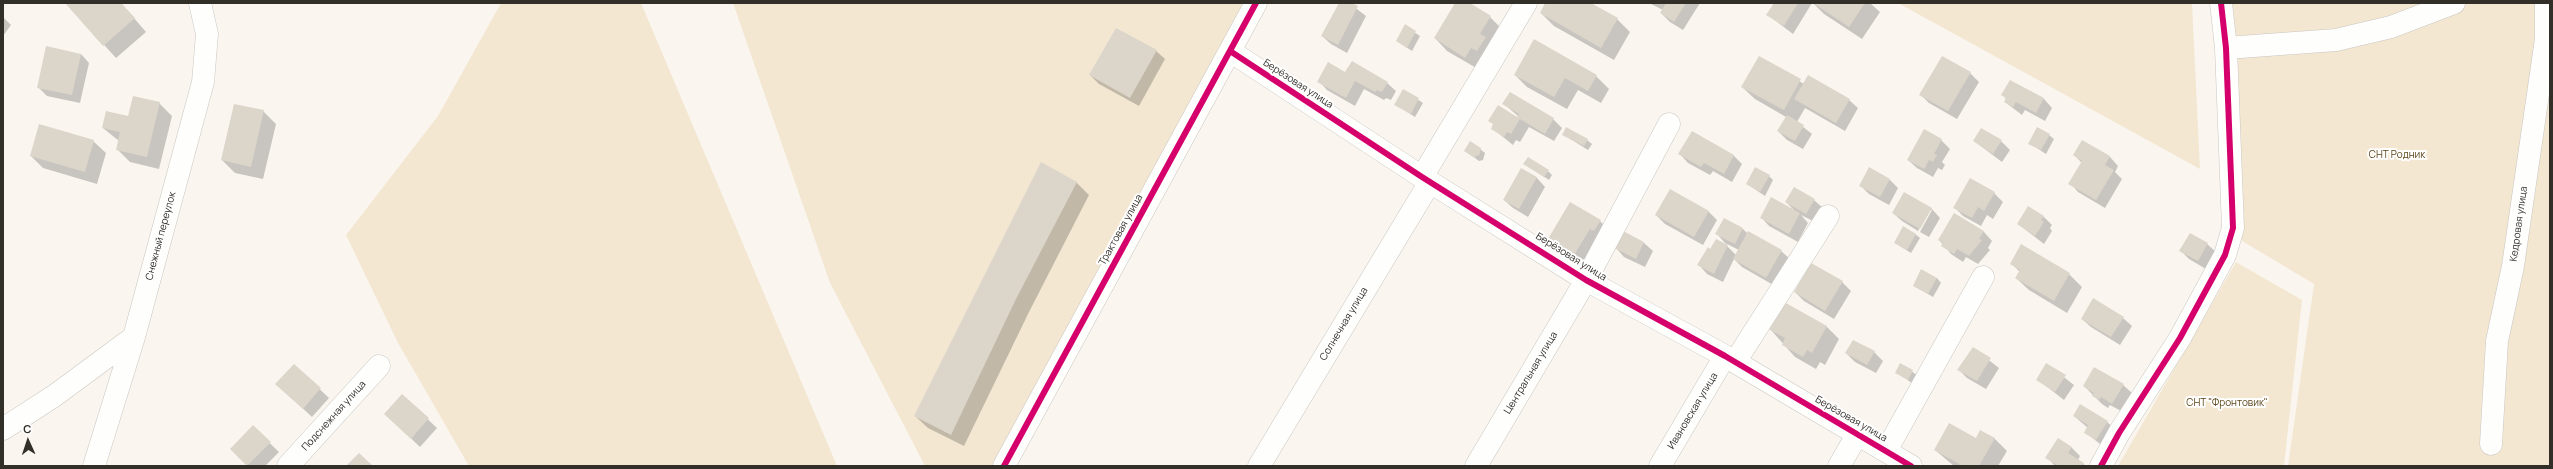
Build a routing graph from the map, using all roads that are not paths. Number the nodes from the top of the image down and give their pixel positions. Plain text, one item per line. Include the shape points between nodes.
1 (200, 3) edge
2 (1256, 3) edge
3 (1526, 3) edge
4 (2221, 3) edge
5 (2454, 3) edge
6 (2546, 3) edge
7 (2226, 48) junction
8 (1230, 51) junction
9 (1668, 124) dead end
10 (1426, 179) junction
11 (1828, 216) dead end
12 (1983, 277) dead end
13 (1586, 280) junction
14 (134, 337) junction
15 (1730, 359) junction
16 (379, 366) dead end
17 (3, 430) edge
18 (1857, 435) junction
19 (2491, 444) dead end
20 (1886, 451) junction
21 (94, 466) edge
22 (288, 466) edge
23 (1004, 466) edge
24 (1259, 466) edge
25 (1476, 466) edge
26 (1660, 466) edge
27 (1839, 466) edge
28 (1911, 466) edge
29 (2101, 466) edge

1 - 14 street, Снежный переулок via 207,34 203,82
2 - 8 street, Трактовая улица
3 - 10 street, Солнечная улица
4 - 7 street
5 - 7 street via 2391,26 2336,40
6 - 19 street, Кедровая улица via 2546,39 2513,266 2497,341
7 - 29 street via 2233,228 2225,256 2180,338 2119,433
8 - 10 street, Берёзовая улица
8 - 23 street, Трактовая улица
9 - 13 street, Центральная улица
10 - 13 street, Берёзовая улица
10 - 24 street, Солнечная улица
11 - 15 street, Ивановская улица
12 - 20 street
13 - 15 street, Берёзовая улица
13 - 25 street, Центральная улица
14 - 17 street
14 - 21 street, Снежный переулок
15 - 18 street, Берёзовая улица
15 - 26 street, Ивановская улица
16 - 22 street, Подснежная улица
18 - 20 street, Берёзовая улица
18 - 27 street
20 - 28 street, Берёзовая улица

